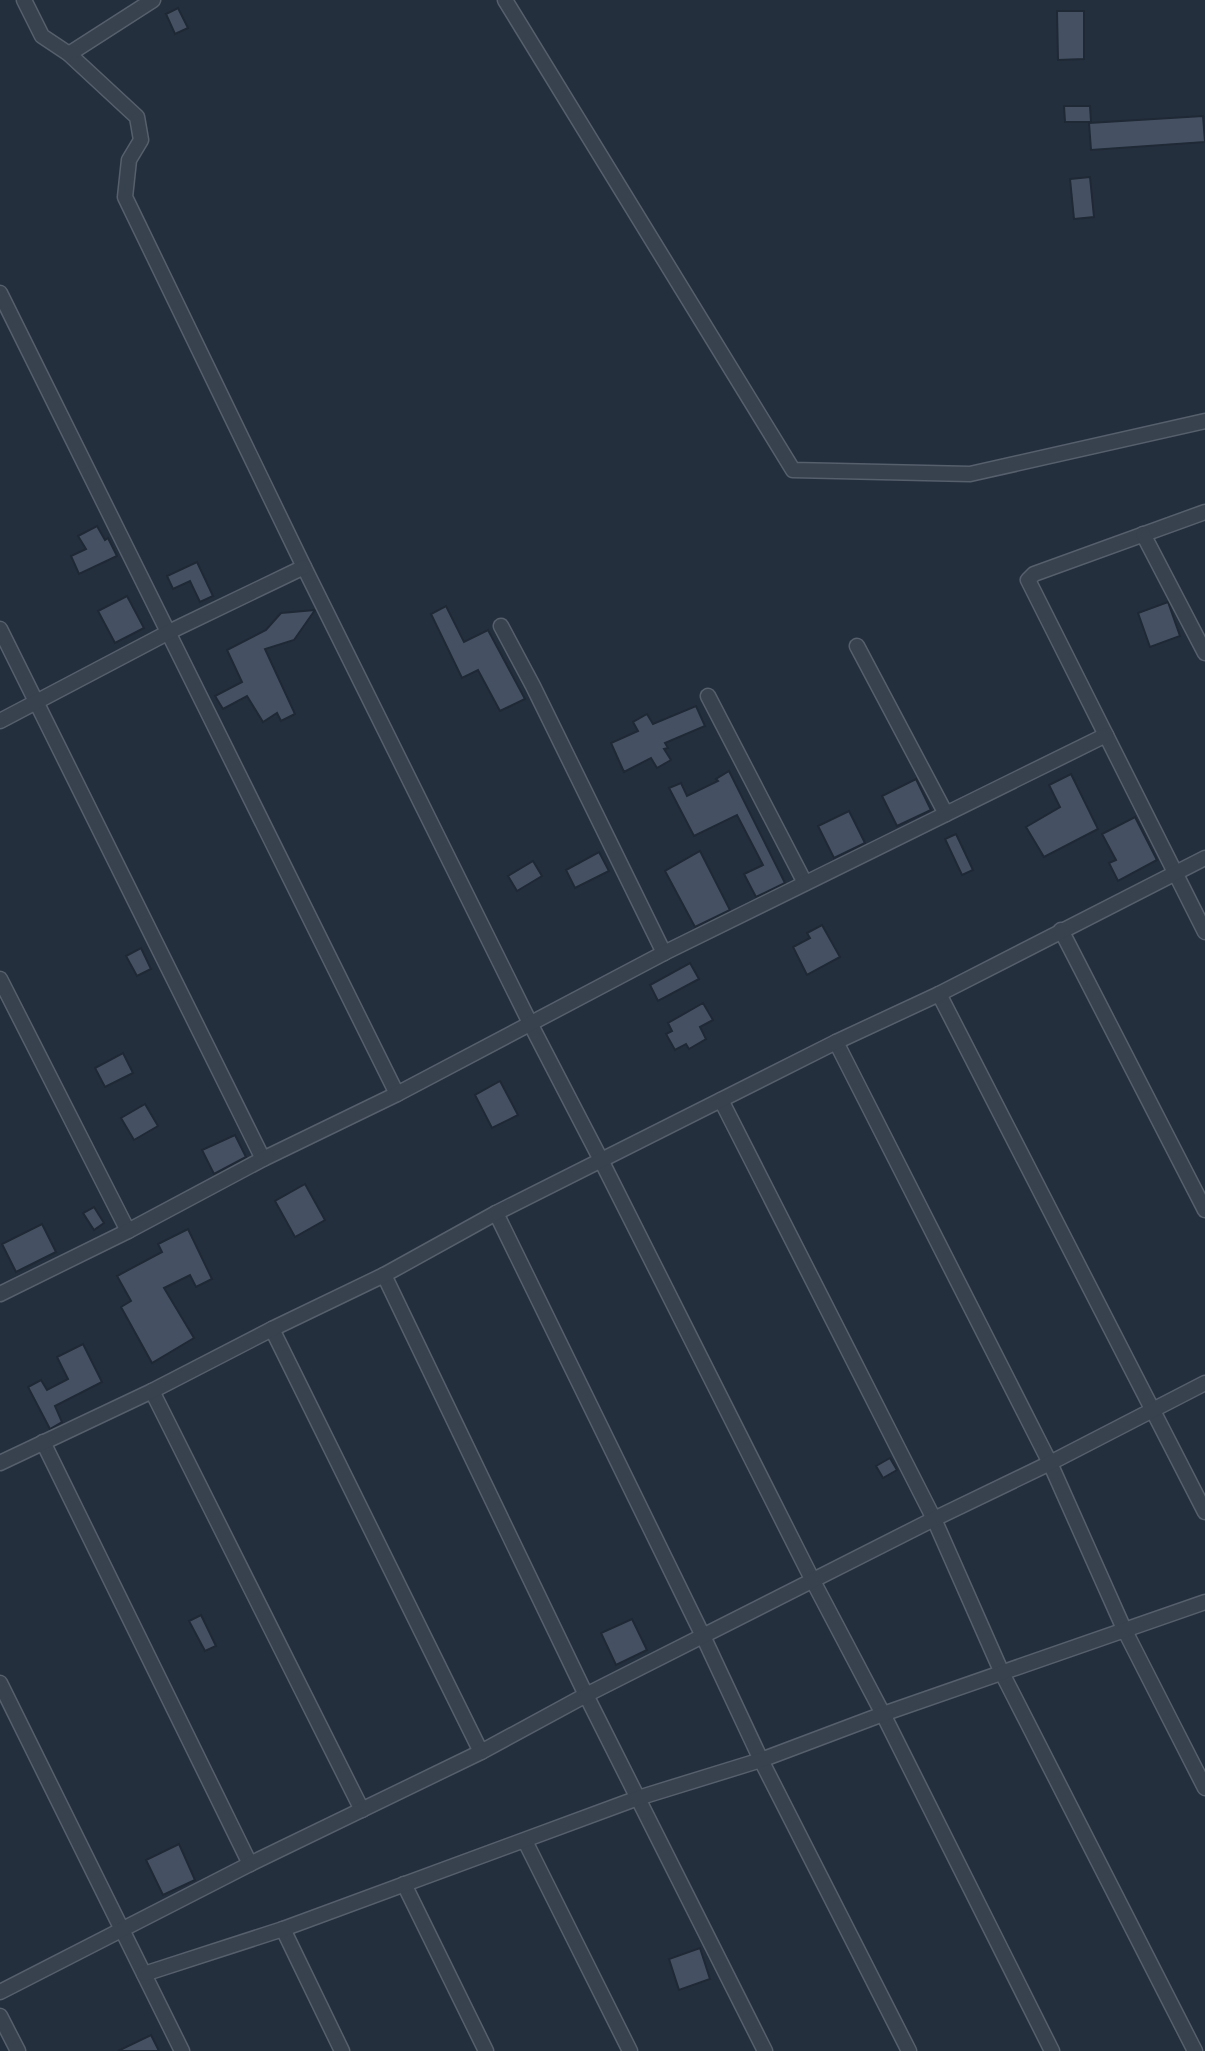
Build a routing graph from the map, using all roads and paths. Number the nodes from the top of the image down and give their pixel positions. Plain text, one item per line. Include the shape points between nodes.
1 (24, 0) edge
2 (153, 0) edge
3 (505, 0) edge
4 (69, 54) junction
5 (0, 293) edge
6 (1205, 421) edge
7 (1205, 512) edge
8 (1143, 534) junction
9 (304, 568) junction
10 (501, 626) dead end
11 (0, 629) edge
12 (169, 632) junction
13 (857, 646) dead end
14 (1205, 653) edge
15 (708, 696) dead end
16 (37, 703) junction
17 (0, 721) edge
18 (1106, 735) junction
19 (946, 814) junction
20 (1205, 858) edge
21 (1176, 873) junction
22 (805, 883) junction
23 (1061, 930) junction
24 (1205, 932) edge
25 (664, 953) junction
26 (0, 979) edge
27 (939, 994) junction
28 (531, 1025) junction
29 (836, 1042) junction
30 (397, 1094) junction
31 (721, 1100) junction
32 (263, 1159) junction
33 (601, 1160) junction
34 (1205, 1210) edge
35 (496, 1213) junction
36 (128, 1231) junction
37 (384, 1275) junction
38 (0, 1294) edge
39 (272, 1329) junction
40 (1205, 1383) edge
41 (152, 1391) junction
42 (1153, 1410) junction
43 (43, 1442) junction
44 (0, 1463) edge
45 (1051, 1464) junction
46 (1205, 1512) edge
47 (934, 1519) junction
48 (813, 1581) junction
49 (1205, 1602) edge
50 (1125, 1629) junction
51 (703, 1636) junction
52 (1002, 1673) junction
53 (0, 1683) edge
54 (586, 1695) junction
55 (883, 1714) junction
56 (481, 1752) junction
57 (761, 1760) junction
58 (1205, 1788) edge
59 (638, 1798) junction
60 (362, 1810) junction
61 (525, 1841) junction
62 (250, 1864) junction
63 (404, 1884) junction
64 (123, 1929) junction
65 (283, 1929) junction
66 (144, 1974) junction
67 (0, 1992) edge
68 (0, 2016) edge
69 (18, 2051) edge
70 (182, 2051) edge
71 (342, 2051) edge
72 (486, 2051) edge
73 (630, 2051) edge
74 (765, 2051) edge
75 (909, 2051) edge
76 (1052, 2051) edge
77 (1195, 2051) edge

1 - 4 street via 41,36
2 - 4 street
3 - 6 street via 793,470 970,474
4 - 9 street via 137,117 141,140 129,160 125,197
5 - 12 street
7 - 8 street
8 - 14 street
8 - 18 street via 1028,580
9 - 12 street
9 - 28 street
10 - 25 street
11 - 16 street
12 - 16 street
12 - 30 street
13 - 19 street
15 - 22 street
16 - 17 street
16 - 32 street
18 - 19 street
18 - 21 street
19 - 22 street
20 - 21 street
21 - 23 street
21 - 24 street
22 - 25 street
23 - 27 street
23 - 34 street
25 - 28 street
26 - 36 street
27 - 29 street
27 - 42 street
28 - 30 street
28 - 33 street
29 - 31 street
29 - 45 street
30 - 32 street
31 - 33 street
31 - 47 street
32 - 36 street
33 - 35 street
33 - 48 street
35 - 37 street
35 - 51 street
36 - 38 street
37 - 39 street
37 - 54 street
39 - 41 street
39 - 56 street
40 - 42 street
41 - 43 street
41 - 60 street
42 - 45 street
42 - 46 street
43 - 44 street
43 - 62 street
45 - 47 street
45 - 50 street
47 - 48 street
47 - 52 street
48 - 51 street
48 - 55 street
49 - 50 street
50 - 52 street
50 - 58 street
51 - 54 street
51 - 57 street
52 - 55 street
52 - 77 street
53 - 64 street
54 - 56 street
54 - 59 street
55 - 57 street
55 - 76 street
56 - 60 street
57 - 59 street
57 - 75 street
59 - 61 street
59 - 74 street
60 - 62 street
61 - 63 street
61 - 73 street
62 - 64 street
63 - 65 street
63 - 72 street
64 - 66 street
64 - 67 street
65 - 66 street
65 - 71 street
66 - 70 street
68 - 69 street

